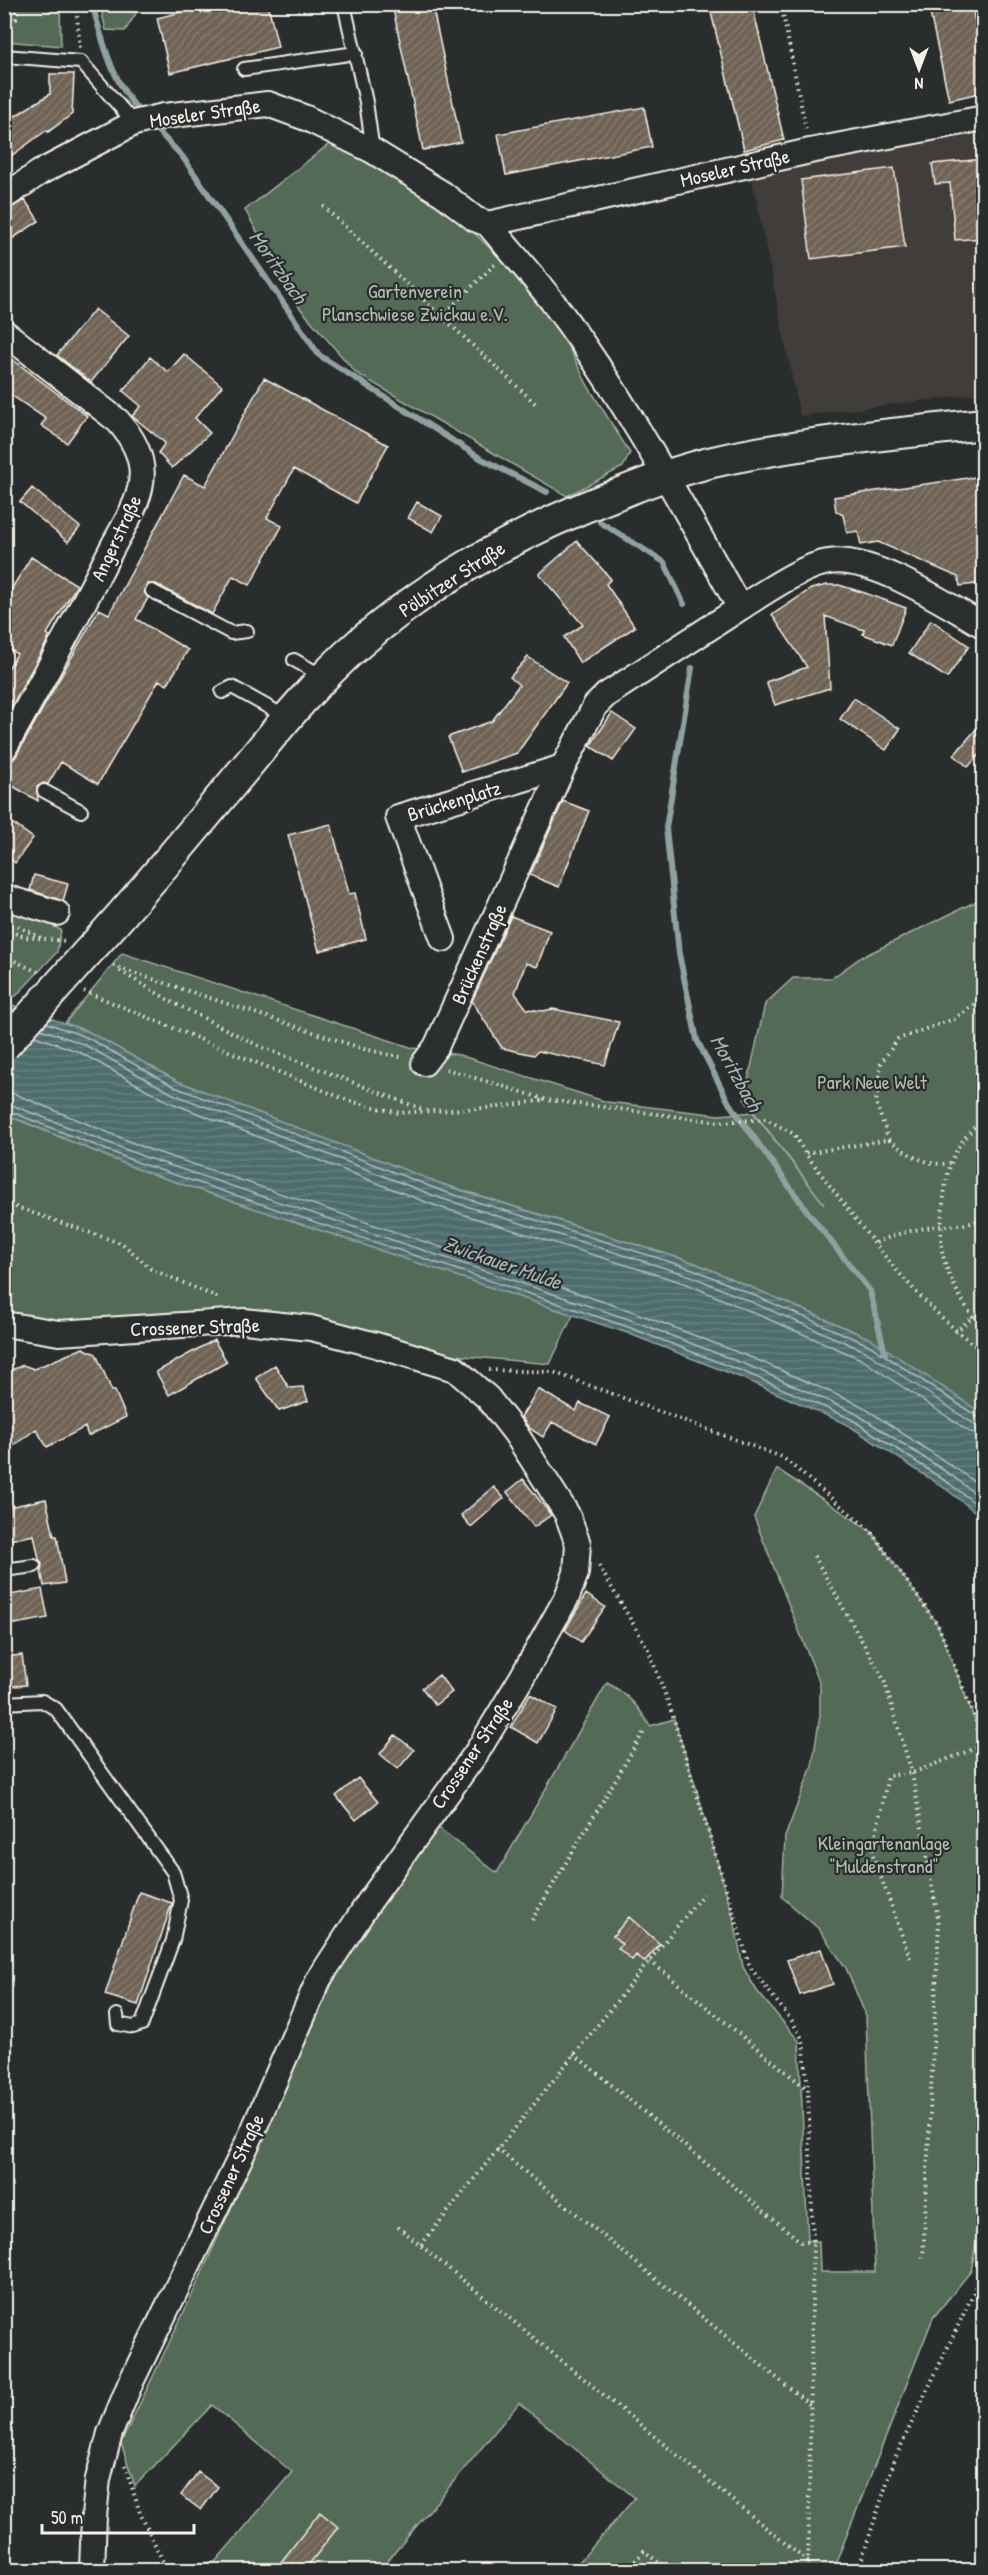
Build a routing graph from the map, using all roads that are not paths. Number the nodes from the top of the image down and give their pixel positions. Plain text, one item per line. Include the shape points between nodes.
1 (344, 4) edge
2 (356, 53) junction
3 (4, 56) edge
4 (244, 69) dead end
5 (984, 118) edge
6 (134, 123) junction
7 (374, 151) junction
8 (4, 197) edge
9 (488, 224) junction
10 (4, 333) edge
11 (984, 424) edge
12 (666, 475) junction
13 (152, 591) dead end
14 (740, 608) junction
15 (984, 626) edge
16 (246, 631) dead end
17 (294, 660) dead end
18 (325, 678) junction
19 (222, 692) dead end
20 (288, 717) junction
21 (4, 749) edge
22 (563, 767) junction
23 (44, 791) dead end
24 (81, 811) dead end
25 (4, 897) edge
26 (57, 913) dead end
27 (443, 939) dead end
28 (4, 1046) edge
29 (424, 1063) road end
30 (4, 1324) edge
31 (34, 1566) dead end
32 (4, 1570) edge
33 (4, 1703) edge
34 (117, 2015) dead end
35 (92, 2571) edge

1 - 2 lane
2 - 4 lane, Moseler Straße
2 - 7 lane
3 - 6 lane via 81,62
5 - 9 street, Moseler Straße via 810,150
6 - 7 street, Moseler Straße via 268,104
6 - 8 street via 39,172
7 - 9 street, Moseler Straße
9 - 12 street, Moseler Straße via 596,353
10 - 21 street, Angerstraße via 118,421 140,458 141,484 81,609
11 - 12 street, Pölbitzer Straße via 787,447
12 - 14 street
12 - 18 street, Pölbitzer Straße via 583,507 482,555 361,642
13 - 16 lane via 231,633
14 - 15 street, Brückenstraße via 789,578 829,562 859,565 904,580
14 - 22 street, Brückenstraße via 606,695 595,706
17 - 18 lane
18 - 20 street, Pölbitzer Straße
19 - 20 lane via 232,687
20 - 28 street, Pölbitzer Straße, bridge via 124,913
22 - 27 street, Brückenplatz via 398,817
22 - 29 street, Brückenstraße via 436,1047
23 - 24 lane
25 - 26 street
30 - 35 street, Crossener Straße via 59,1333 255,1322 311,1328 455,1369 488,1398 522,1443 567,1514 578,1544 576,1573 567,1597 483,1743 319,1979 249,2140 110,2433 98,2479
31 - 32 lane
33 - 34 lane via 42,1701 56,1709 173,1872 181,1900 173,1940 142,2024 118,2024

